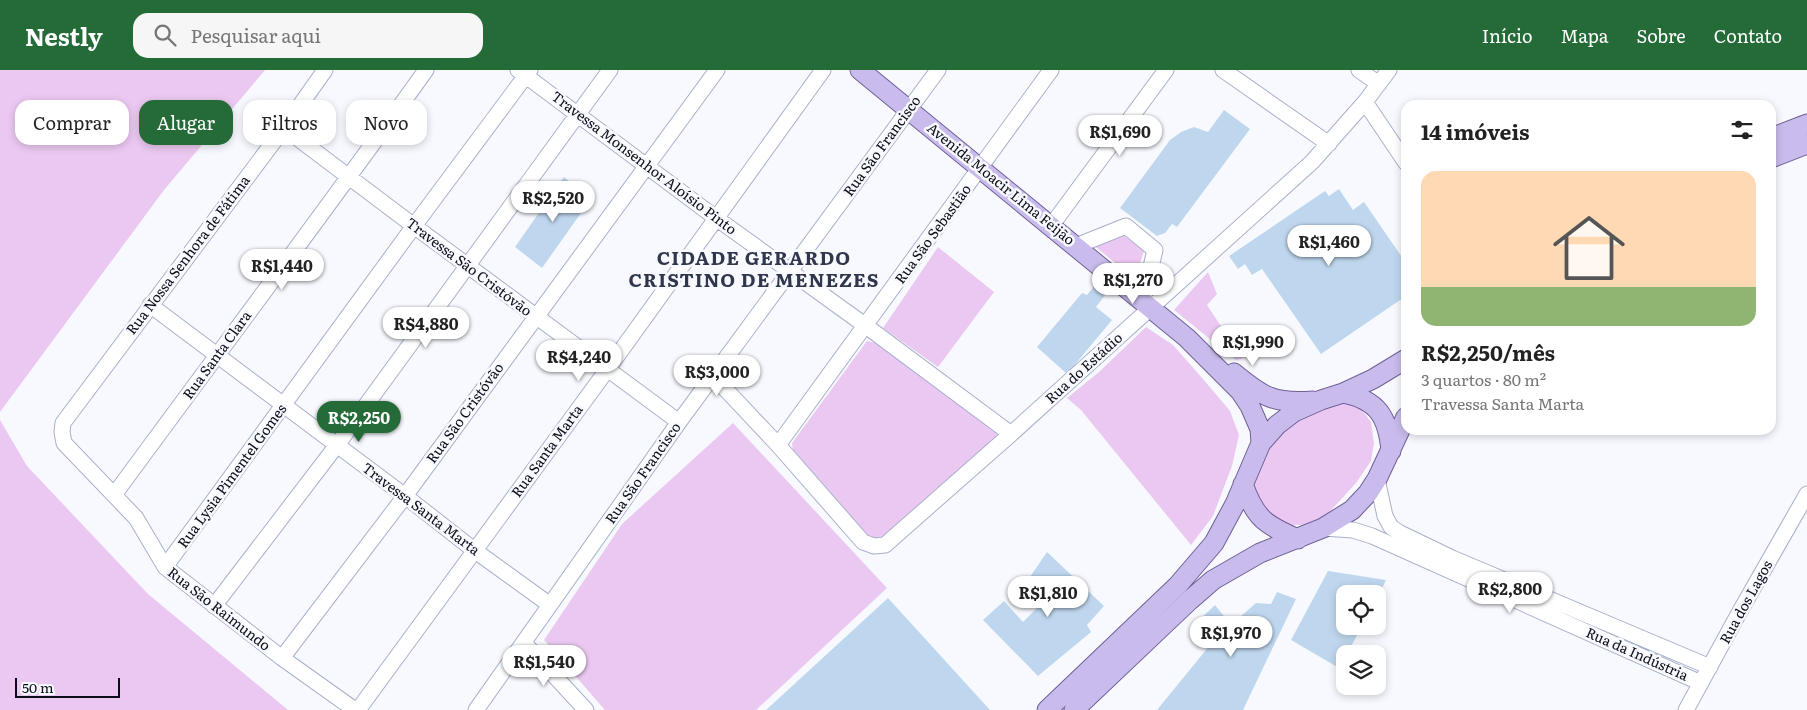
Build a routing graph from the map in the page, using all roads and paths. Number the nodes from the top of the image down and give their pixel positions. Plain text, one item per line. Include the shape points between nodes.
1 (325, 70) edge
2 (426, 70) edge
3 (610, 70) edge
4 (717, 70) edge
5 (823, 70) edge
6 (860, 70) edge
7 (938, 70) edge
8 (1051, 70) edge
9 (1166, 70) edge
10 (1223, 70) edge
11 (1359, 70) edge
12 (1389, 70) edge
13 (525, 72) edge
14 (1378, 84) junction
15 (304, 100) edge
16 (1365, 102) junction
17 (909, 109) junction
18 (578, 114) junction
19 (1807, 124) edge
20 (1776, 136) edge
21 (1329, 144) junction
22 (1807, 144) edge
23 (271, 145) edge
24 (307, 145) edge
25 (1401, 156) edge
26 (1776, 156) edge
27 (647, 166) junction
28 (980, 168) junction
29 (350, 177) junction
30 (716, 218) junction
31 (414, 226) junction
32 (1051, 226) junction
33 (1076, 246) junction
34 (468, 266) junction
35 (791, 271) junction
36 (1147, 304) junction
37 (150, 305) junction
38 (536, 317) junction
39 (866, 326) junction
40 (1187, 338) junction
41 (216, 355) junction
42 (1401, 362) edge
43 (607, 370) junction
44 (714, 376) junction
45 (1343, 393) junction
46 (1321, 400) junction
47 (283, 405) junction
48 (679, 422) junction
49 (1401, 429) edge
50 (1011, 434) junction
51 (64, 443) joint
52 (1261, 443) junction
53 (337, 445) junction
54 (778, 446) junction
55 (1391, 452) junction
56 (1377, 479) junction
57 (1243, 484) junction
58 (1807, 494) edge
59 (114, 495) junction
60 (405, 496) junction
61 (1323, 528) junction
62 (1298, 539) junction
63 (474, 550) junction
64 (165, 567) junction
65 (550, 605) junction
66 (214, 606) junction
67 (524, 643) junction
68 (282, 658) junction
69 (1710, 667) junction
70 (1701, 683) junction
71 (357, 710) edge
72 (476, 710) edge
73 (586, 710) edge
74 (1047, 710) edge
75 (1074, 710) edge
76 (1686, 710) edge

1 - 15 street, Rua Nossa Senhora de Fátima
2 - 29 street, Rua Santa Clara
3 - 18 street
4 - 27 street, Rua São Cristóvão
5 - 30 street, Rua Santa Marta
6 - 17 main road, Avenida Moacir Lima Feijão
7 - 17 street, Rua São Francisco
8 - 28 street, Rua São Sebastião
9 - 32 street
10 - 21 street
11 - 14 street
12 - 14 street, Rua do Estádio
13 - 18 street, Travessa Monsenhor Aloísio Pinto
13 - 31 street, Rua Lysia Pimentel Gomes
14 - 16 street, Rua do Estádio
16 - 21 street, Rua do Estádio
16 - 25 street
17 - 28 main road, Avenida Moacir Lima Feijão
17 - 35 street, Rua São Francisco
18 - 27 street, Travessa Monsenhor Aloísio Pinto
18 - 34 street
19 - 20 main road
21 - 36 street, Rua do Estádio
22 - 26 main road
23 - 37 street, Rua Nossa Senhora de Fátima
24 - 29 street, Travessa São Cristóvão
27 - 30 street, Travessa Monsenhor Aloísio Pinto
27 - 38 street, Rua São Cristóvão
28 - 32 main road, Avenida Moacir Lima Feijão
28 - 39 street, Rua São Sebastião
29 - 31 street, Travessa São Cristóvão
29 - 41 street, Rua Santa Clara
30 - 35 street, Travessa Monsenhor Aloísio Pinto
30 - 43 street, Rua Santa Marta
31 - 34 street, Travessa São Cristóvão
31 - 47 street, Rua Lysia Pimentel Gomes
32 - 33 main road, Avenida Moacir Lima Feijão
33 - 36 main road, Avenida Moacir Lima Feijão
33 - 36 street via 1126,226 1155,250
34 - 38 street, Travessa São Cristóvão
34 - 53 street
35 - 39 street, Travessa Monsenhor Aloísio Pinto
35 - 44 street, Rua São Francisco
36 - 40 main road, Avenida Moacir Lima Feijão
36 - 50 street, Rua do Estádio
37 - 41 street, Travessa Santa Marta
37 - 51 street, Rua Nossa Senhora de Fátima via 63,423
38 - 43 street, Travessa São Cristóvão
38 - 60 street, Rua São Cristóvão
39 - 50 street, Travessa Monsenhor Aloísio Pinto
39 - 54 street, Rua São Sebastião
40 - 46 main road via 1262,394 1293,402
40 - 52 main road via 1240,391 1260,429
41 - 47 street, Travessa Santa Marta
41 - 59 street, Rua Santa Clara
42 - 45 main road
43 - 48 street, Travessa São Cristóvão
43 - 63 street, Rua Santa Marta
44 - 48 street, Rua São Francisco
44 - 54 street
45 - 46 main road
45 - 55 main road via 1363,399 1384,417
46 - 52 main road via 1294,412
47 - 53 street, Travessa Santa Marta
47 - 64 street, Rua Lysia Pimentel Gomes
48 - 65 street, Rua São Francisco
49 - 55 main road
50 - 54 street, Rua do Estádio via 885,545 874,546 863,542
51 - 59 street, Rua São Raimundo
52 - 57 main road
53 - 60 street, Travessa Santa Marta
53 - 66 street
55 - 56 main road
56 - 61 main road via 1352,510
56 - 69 street, Rua da Indústria via 1385,516 1400,534
57 - 62 main road via 1256,513 1274,528
57 - 74 main road via 1224,526 1195,566
58 - 69 street, Rua dos Lagos
59 - 64 street, Rua São Raimundo via 143,528
60 - 63 street, Travessa Santa Marta
60 - 68 street, Rua São Cristóvão
61 - 62 main road
61 - 70 street, Rua da Indústria via 1353,530 1372,536
62 - 75 main road via 1260,553 1213,580
63 - 65 street, Travessa Santa Marta
63 - 71 street, Rua Santa Marta
64 - 66 street, Rua São Raimundo
65 - 67 street, Rua São Francisco
66 - 68 street, Rua São Raimundo
67 - 72 street, Rua São Francisco
67 - 73 street
68 - 71 street, Rua São Raimundo
69 - 70 street, Rua dos Lagos
70 - 76 street, Rua dos Lagos

